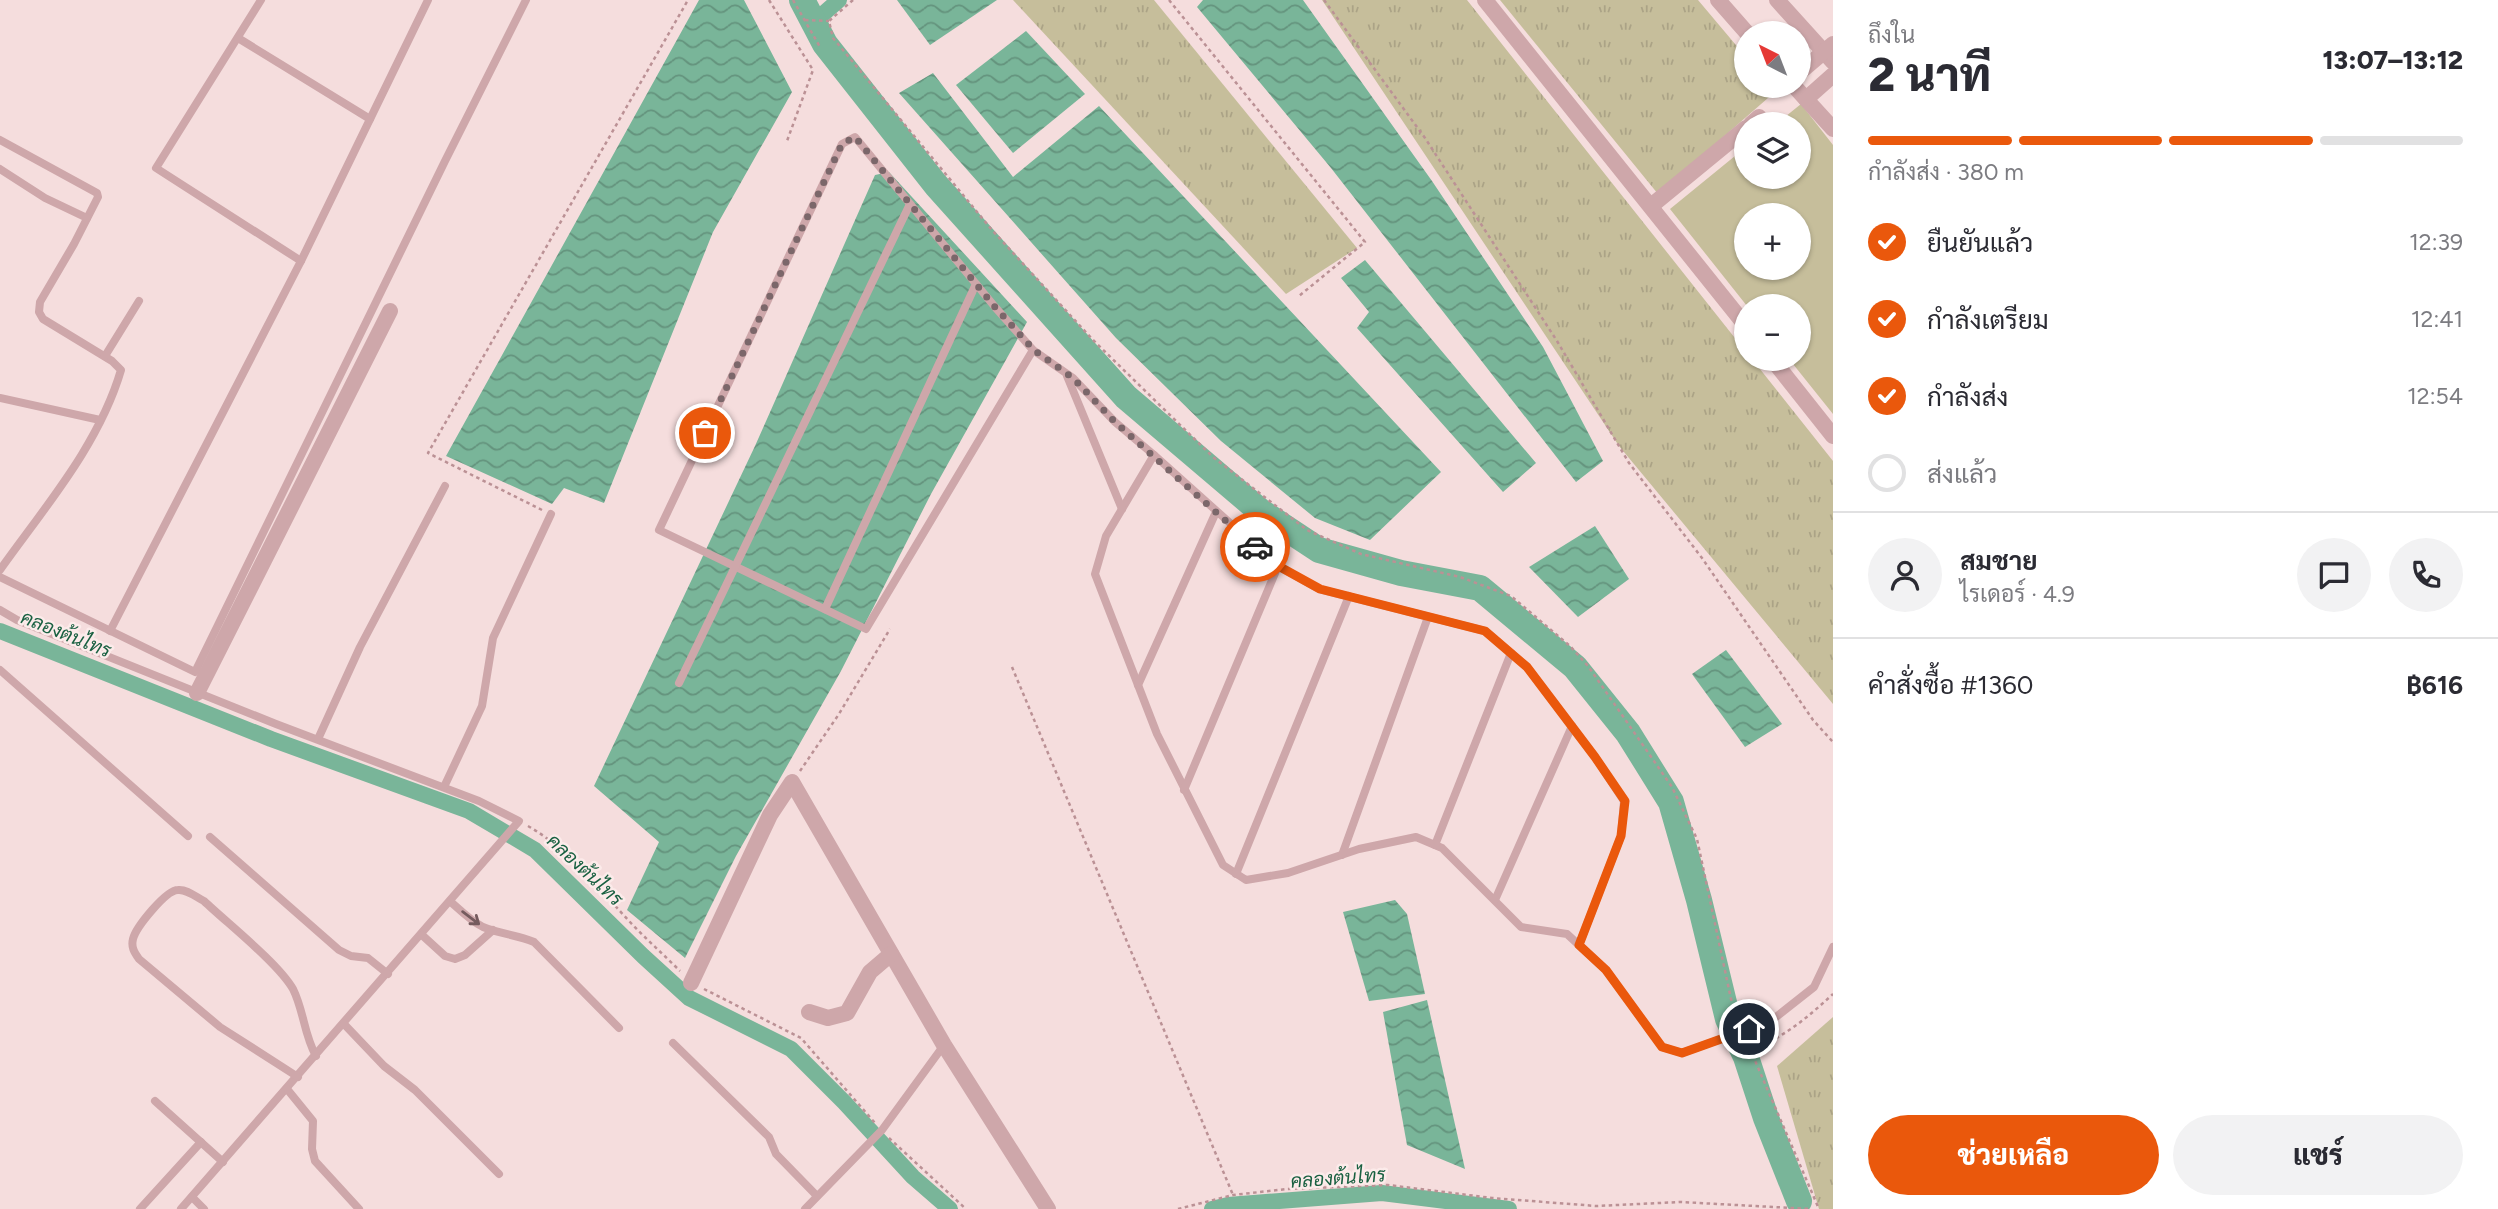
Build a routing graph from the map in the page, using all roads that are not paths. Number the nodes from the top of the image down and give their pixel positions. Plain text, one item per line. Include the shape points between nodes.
1 (261, 0) edge
2 (428, 0) edge
3 (526, 0) edge
4 (1485, 0) edge
5 (1717, 0) edge
6 (1777, 0) edge
7 (1736, 21) edge
8 (238, 38) junction
9 (1830, 53) edge
10 (1811, 65) edge
11 (1833, 75) edge
12 (1806, 99) joint
13 (370, 119) junction
14 (1833, 129) edge
15 (1734, 138) edge
16 (0, 140) edge
17 (0, 169) edge
18 (910, 204) junction
19 (1651, 206) junction
20 (87, 218) junction
21 (302, 261) junction
22 (976, 284) junction
23 (139, 301) dead end
24 (390, 311) dead end
25 (1734, 311) edge
26 (1034, 350) junction
27 (105, 356) junction
28 (1782, 371) edge
29 (1066, 373) junction
30 (0, 398) edge
31 (100, 420) junction
32 (1833, 436) edge
33 (1154, 455) junction
34 (445, 486) dead end
35 (1122, 509) junction
36 (1216, 512) junction
37 (551, 514) road end
38 (735, 566) junction
39 (1278, 566) junction
40 (0, 570) edge
41 (0, 577) edge
42 (1349, 596) junction
43 (825, 609) junction
44 (0, 610) edge
45 (1428, 617) junction
46 (110, 631) junction
47 (1511, 653) junction
48 (0, 670) edge
49 (679, 682) dead end
50 (1138, 685) junction
51 (197, 693) junction
52 (1572, 726) junction
53 (318, 739) junction
54 (444, 787) junction
55 (1184, 790) junction
56 (188, 836) dead end
57 (210, 837) dead end
58 (1435, 845) junction
59 (1342, 855) junction
60 (1236, 874) junction
61 (1495, 900) junction
62 (451, 902) junction
63 (493, 930) junction
64 (422, 935) junction
65 (1579, 945) junction
66 (1833, 947) edge
67 (891, 954) junction
68 (388, 974) junction
69 (691, 983) road end
70 (809, 1012) dead end
71 (344, 1024) junction
72 (619, 1028) dead end
73 (673, 1043) dead end
74 (944, 1045) junction
75 (316, 1056) junction
76 (298, 1077) junction
77 (287, 1089) junction
78 (155, 1101) dead end
79 (201, 1142) junction
80 (223, 1162) junction
81 (499, 1174) dead end
82 (817, 1196) junction
83 (192, 1197) junction
84 (140, 1209) edge
85 (181, 1209) edge
86 (204, 1209) edge
87 (359, 1209) edge
88 (805, 1209) edge
89 (1048, 1209) edge

1 - 8 lane
2 - 13 lane
3 - 46 lane via 195,672
4 - 19 street
5 - 7 street
6 - 9 street
8 - 13 lane
8 - 21 lane via 156,168
9 - 10 street
11 - 12 street
12 - 14 street
13 - 21 lane
15 - 19 street
16 - 20 lane via 97,193
17 - 20 lane
18 - 22 lane
18 - 38 lane
18 - 38 lane via 855,137 842,144 659,530
19 - 25 street
20 - 27 lane via 40,302 39,312 43,319
21 - 46 lane
22 - 26 lane
22 - 43 lane
23 - 27 lane
24 - 51 street
26 - 29 lane
26 - 43 lane via 866,629
27 - 31 lane via 121,370
28 - 32 street
29 - 33 lane
29 - 35 lane
30 - 31 lane
31 - 40 lane via 88,445
33 - 35 lane
33 - 36 lane
34 - 53 lane via 360,647
35 - 50 lane via 1106,536 1095,574
36 - 39 lane
36 - 50 lane
37 - 54 lane via 493,638 482,706
38 - 43 lane
38 - 49 lane
39 - 42 lane via 1320,589
39 - 55 lane
41 - 46 lane
42 - 45 lane
42 - 60 lane
44 - 51 lane via 17,621
45 - 47 lane via 1485,631
45 - 59 lane
47 - 52 lane
47 - 58 lane
48 - 56 lane
50 - 55 lane
51 - 53 lane
52 - 61 lane
52 - 65 lane via 1625,801 1621,836
53 - 54 lane
54 - 62 lane via 519,822
55 - 60 lane via 1223,865
57 - 68 lane via 339,950 368,957
58 - 59 lane via 1416,837
58 - 61 lane
59 - 60 lane via 1288,873 1246,880
61 - 65 lane via 1521,927 1567,934
62 -> 63 lane
62 - 64 lane
63 - 64 lane via 455,959
63 - 72 lane via 534,942
64 - 68 lane
65 - 66 lane, bridge via 1606,970 1662,1047 1682,1053 1771,1021 1814,986
67 - 69 street via 792,782 769,815
67 - 70 street via 870,972 847,1013 828,1018
67 - 74 street
68 - 71 lane
71 - 75 lane
71 - 81 lane
73 - 82 lane via 769,1137 776,1154
74 - 82 lane via 881,1131
74 - 89 street
75 - 76 lane
75 - 76 lane via 293,990 278,970 204,901 180,889 160,902 133,940 139,959 220,1027
76 - 77 lane
77 - 80 lane
77 - 87 lane via 313,1121 315,1161
78 - 79 lane
79 - 80 lane
79 - 84 lane
80 - 83 lane
82 - 88 lane
83 - 85 lane
83 - 86 lane

